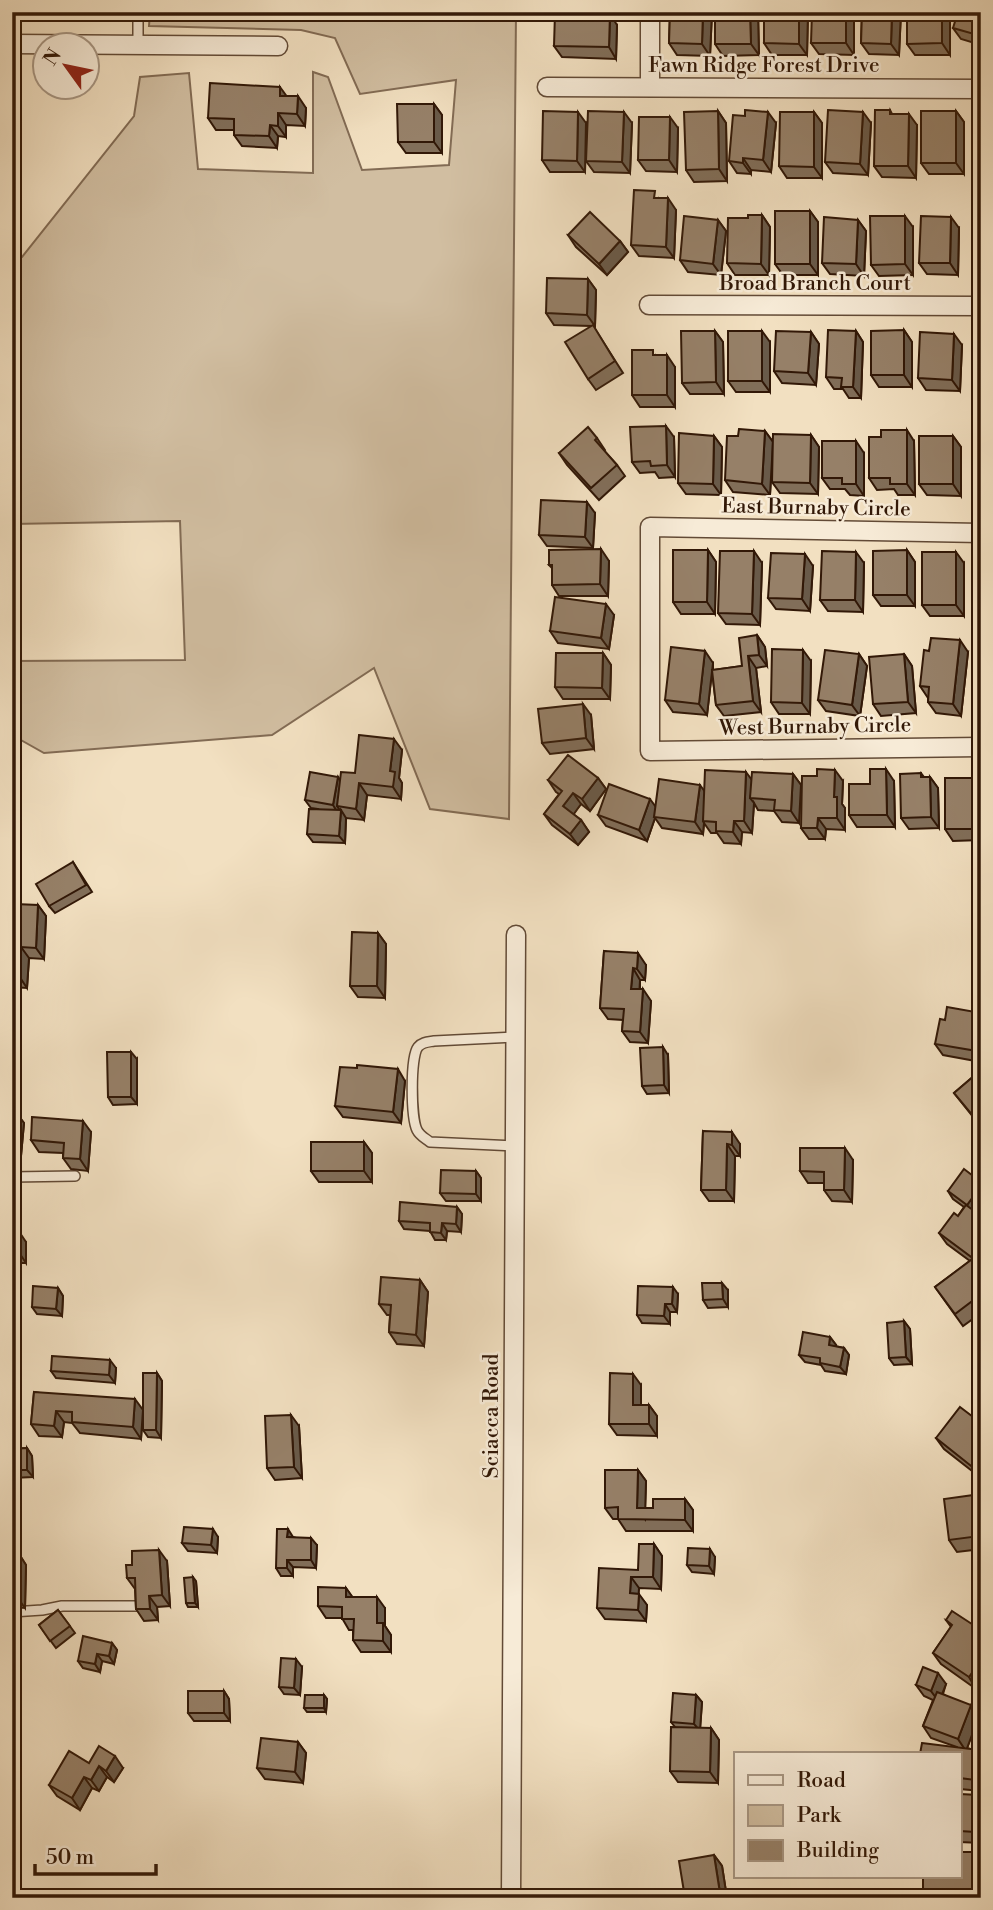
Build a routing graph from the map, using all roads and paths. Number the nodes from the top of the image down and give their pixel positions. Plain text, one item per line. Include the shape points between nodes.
1 (138, 12) edge
2 (650, 12) edge
3 (12, 44) edge
4 (138, 45) junction
5 (278, 46) dead end
6 (547, 87) dead end
7 (650, 87) junction
8 (981, 89) edge
9 (649, 305) dead end
10 (981, 306) edge
11 (981, 533) edge
12 (981, 747) edge
13 (650, 751) joint
14 (516, 935) dead end
15 (516, 1037) junction
16 (515, 1146) junction
17 (75, 1176) dead end
18 (12, 1177) edge
19 (139, 1606) edge
20 (12, 1612) edge
21 (511, 1898) edge

1 - 4 lane
2 - 7 street
3 - 4 street
4 - 5 street
6 - 7 street, Fawn Ridge Forest Drive
7 - 8 street, Fawn Ridge Forest Drive
9 - 10 street, Broad Branch Court
11 - 13 street, East Burnaby Circle via 650,527
12 - 13 street, West Burnaby Circle
14 - 15 street, Sciacca Road
15 - 16 street, Sciacca Road
15 - 16 lane via 422,1044 414,1059 413,1094 417,1129 430,1142
16 - 21 street, Sciacca Road
17 - 18 lane
19 - 20 lane via 62,1606

